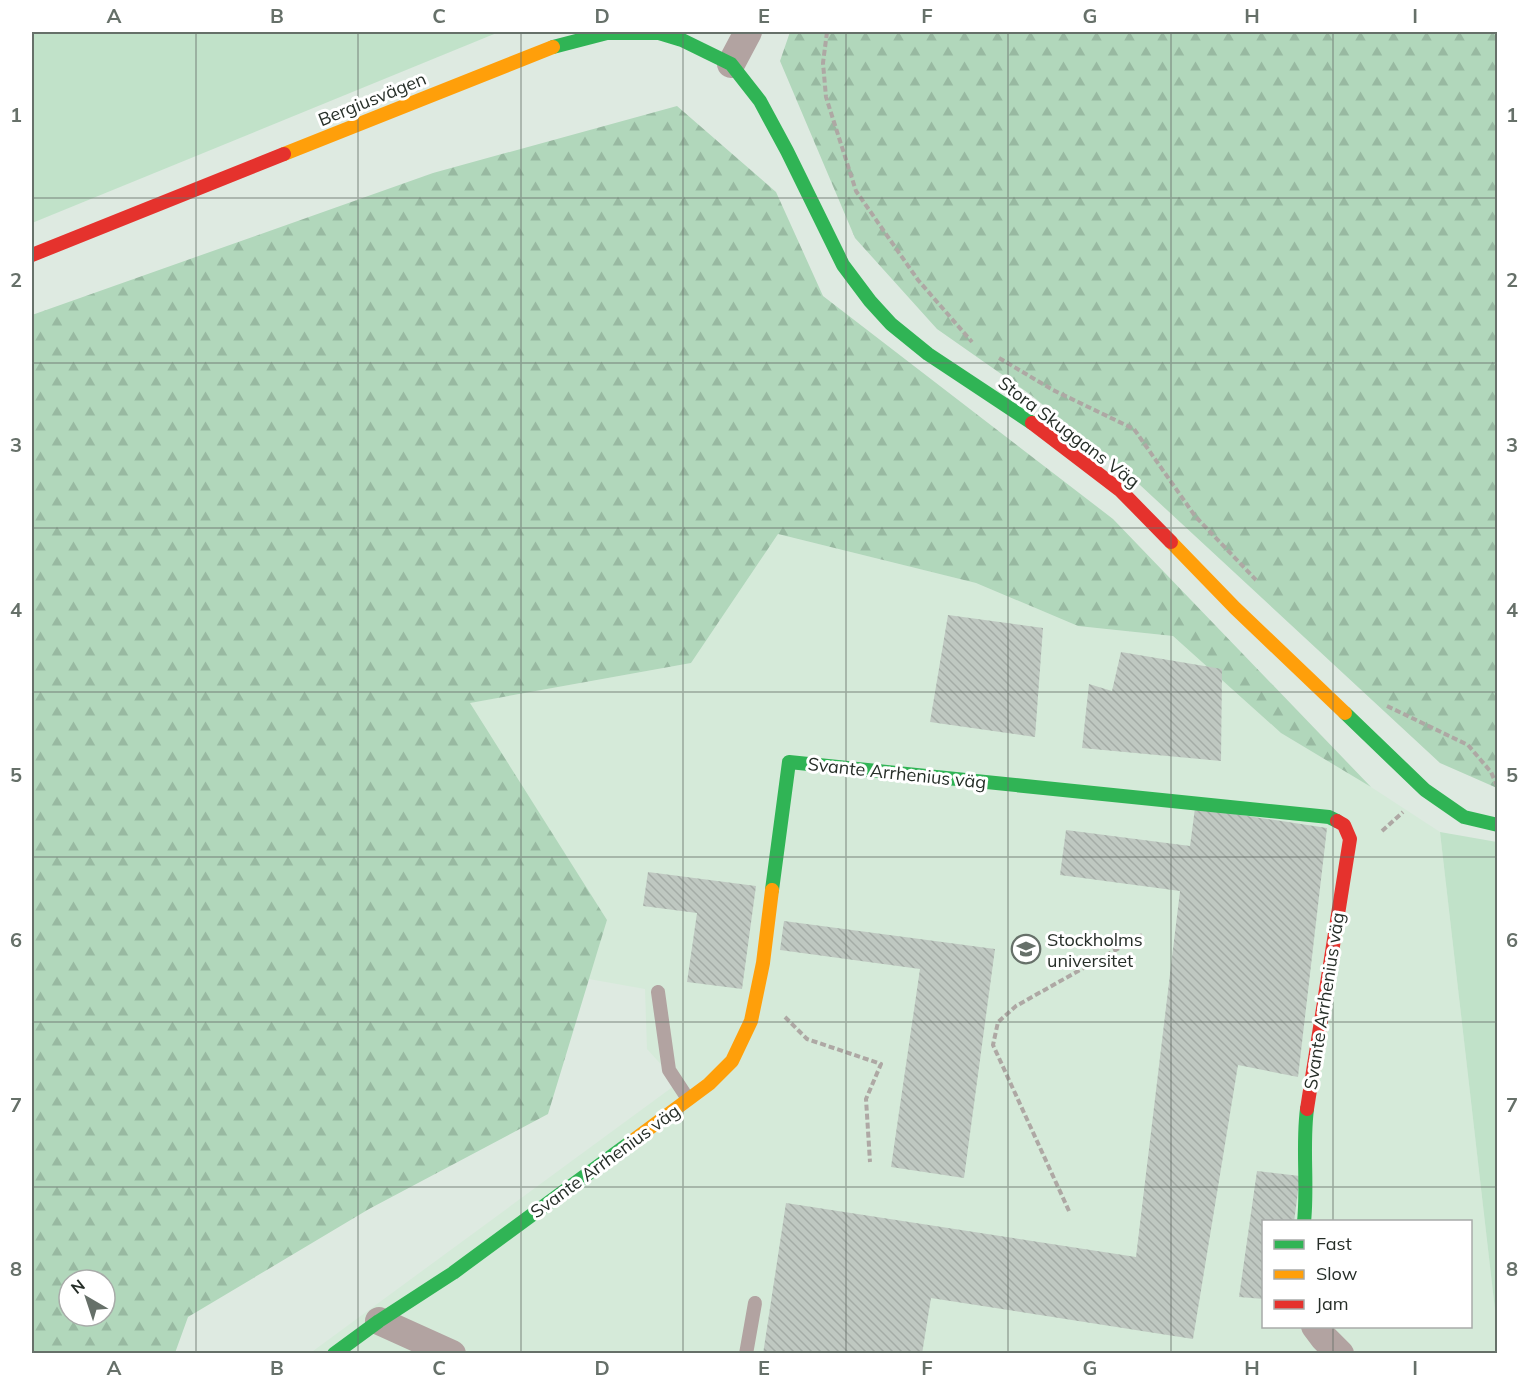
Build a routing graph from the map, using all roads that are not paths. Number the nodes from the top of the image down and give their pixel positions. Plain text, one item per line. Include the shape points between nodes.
1 (748, 32) edge
2 (731, 64) junction
3 (32, 255) edge
4 (1497, 825) edge
5 (658, 992) dead end
6 (688, 1099) junction
7 (1304, 1220) edge
8 (755, 1303) dead end
9 (379, 1321) junction
10 (1316, 1328) edge
11 (334, 1353) edge
12 (452, 1353) edge
13 (746, 1353) edge
14 (1340, 1353) edge

1 - 2 street
2 - 3 street, Bergiusvägen via 659,33 607,33 559,44
2 - 4 street, Stora Skuggans Väg via 760,101 843,265 891,324 928,354 1016,410 1121,491 1268,640 1425,790 1464,817
5 - 6 lane via 669,1071
6 - 7 street, Svante Arrhenius väg via 732,1061 752,1021 789,762 1329,817 1344,825 1350,839 1305,1125
6 - 9 street, Svante Arrhenius väg via 453,1273
8 - 13 lane
9 - 11 street, Svante Arrhenius väg
9 - 12 street
10 - 14 street

